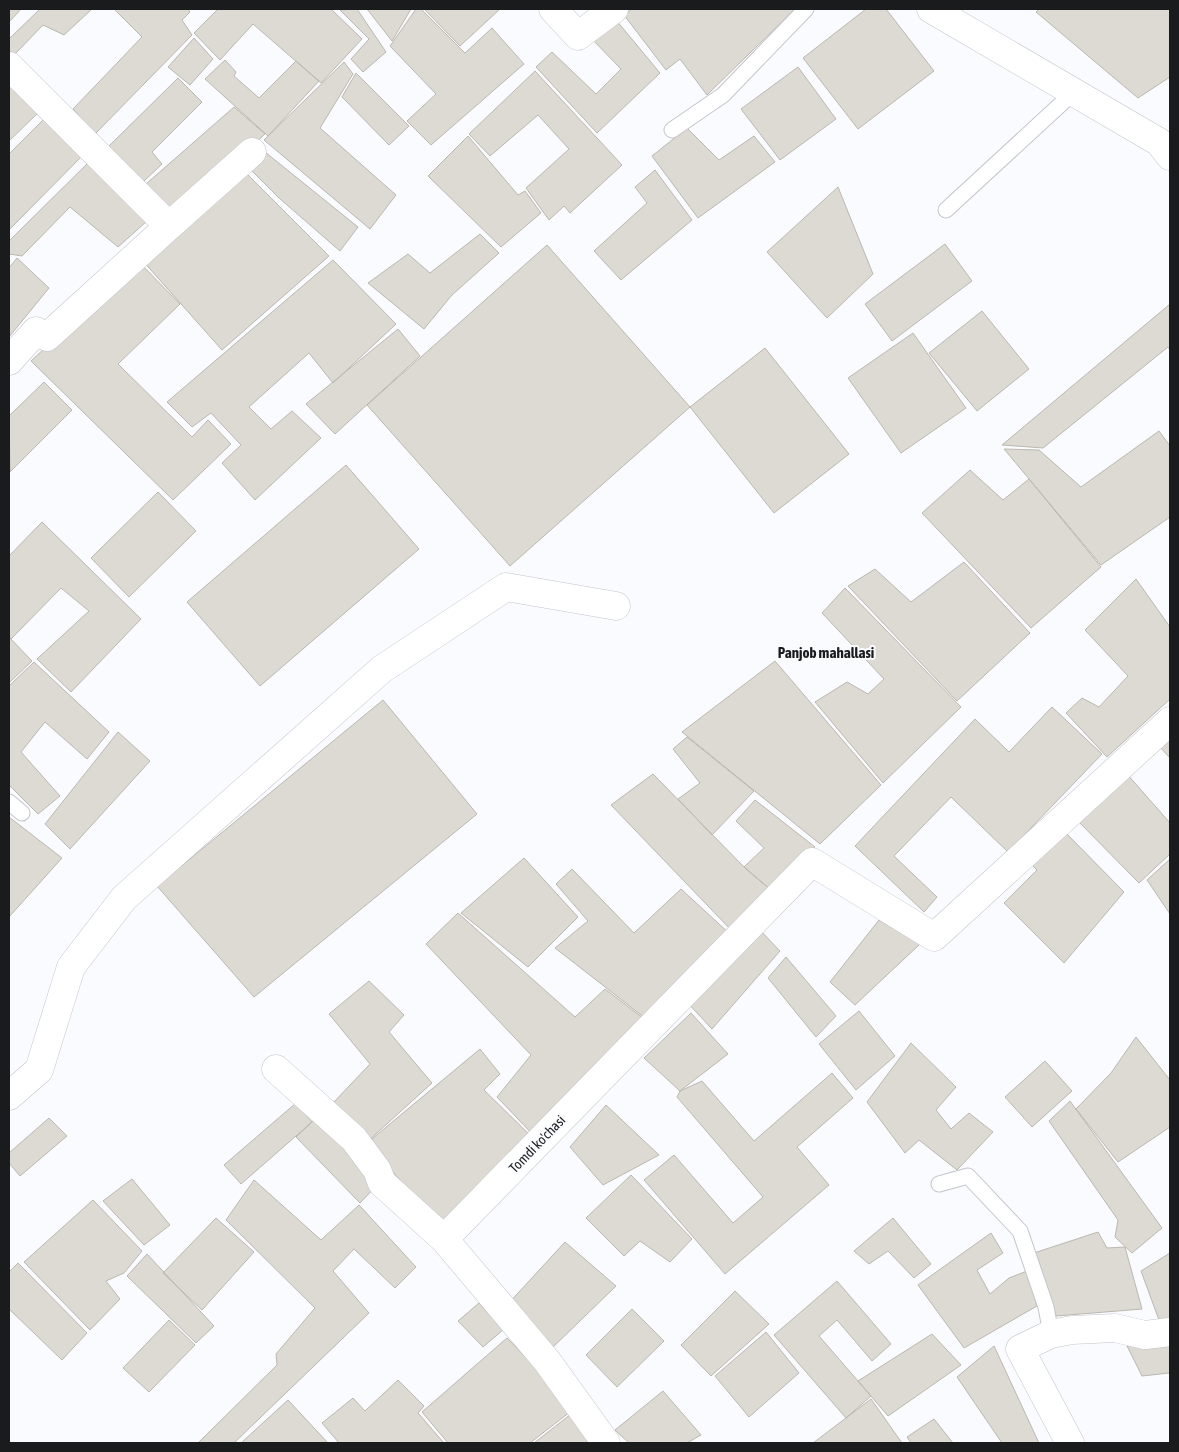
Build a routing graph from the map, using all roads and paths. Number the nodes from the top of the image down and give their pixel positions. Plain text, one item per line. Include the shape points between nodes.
1 (554, 9) edge
2 (614, 9) edge
3 (806, 9) edge
4 (931, 9) edge
5 (9, 66) edge
6 (1074, 92) junction
7 (672, 130) dead end
8 (252, 152) dead end
9 (1170, 156) edge
10 (946, 210) dead end
11 (169, 226) junction
12 (9, 361) edge
13 (616, 606) dead end
14 (1170, 721) edge
15 (9, 802) edge
16 (22, 813) dead end
17 (276, 1069) dead end
18 (9, 1096) edge
19 (939, 1184) dead end
20 (444, 1239) junction
21 (1170, 1332) edge
22 (1051, 1334) junction
23 (606, 1443) edge
24 (1070, 1443) edge

1 - 2 street via 578,36
3 - 7 lane via 723,95
4 - 6 street
5 - 11 street
6 - 9 street via 1159,142
6 - 10 lane
8 - 11 street
11 - 12 street via 47,337 36,331
13 - 18 street via 506,587 382,669 124,898 71,967 39,1070
14 - 20 street, Tomdi ko'chasi via 934,937 812,862
15 - 16 lane
17 - 20 street via 354,1139 377,1170 382,1183
19 - 22 lane via 968,1176 1020,1231 1046,1307
20 - 23 street via 547,1361
21 - 22 street via 1145,1334 1115,1328
22 - 24 street via 1020,1349

